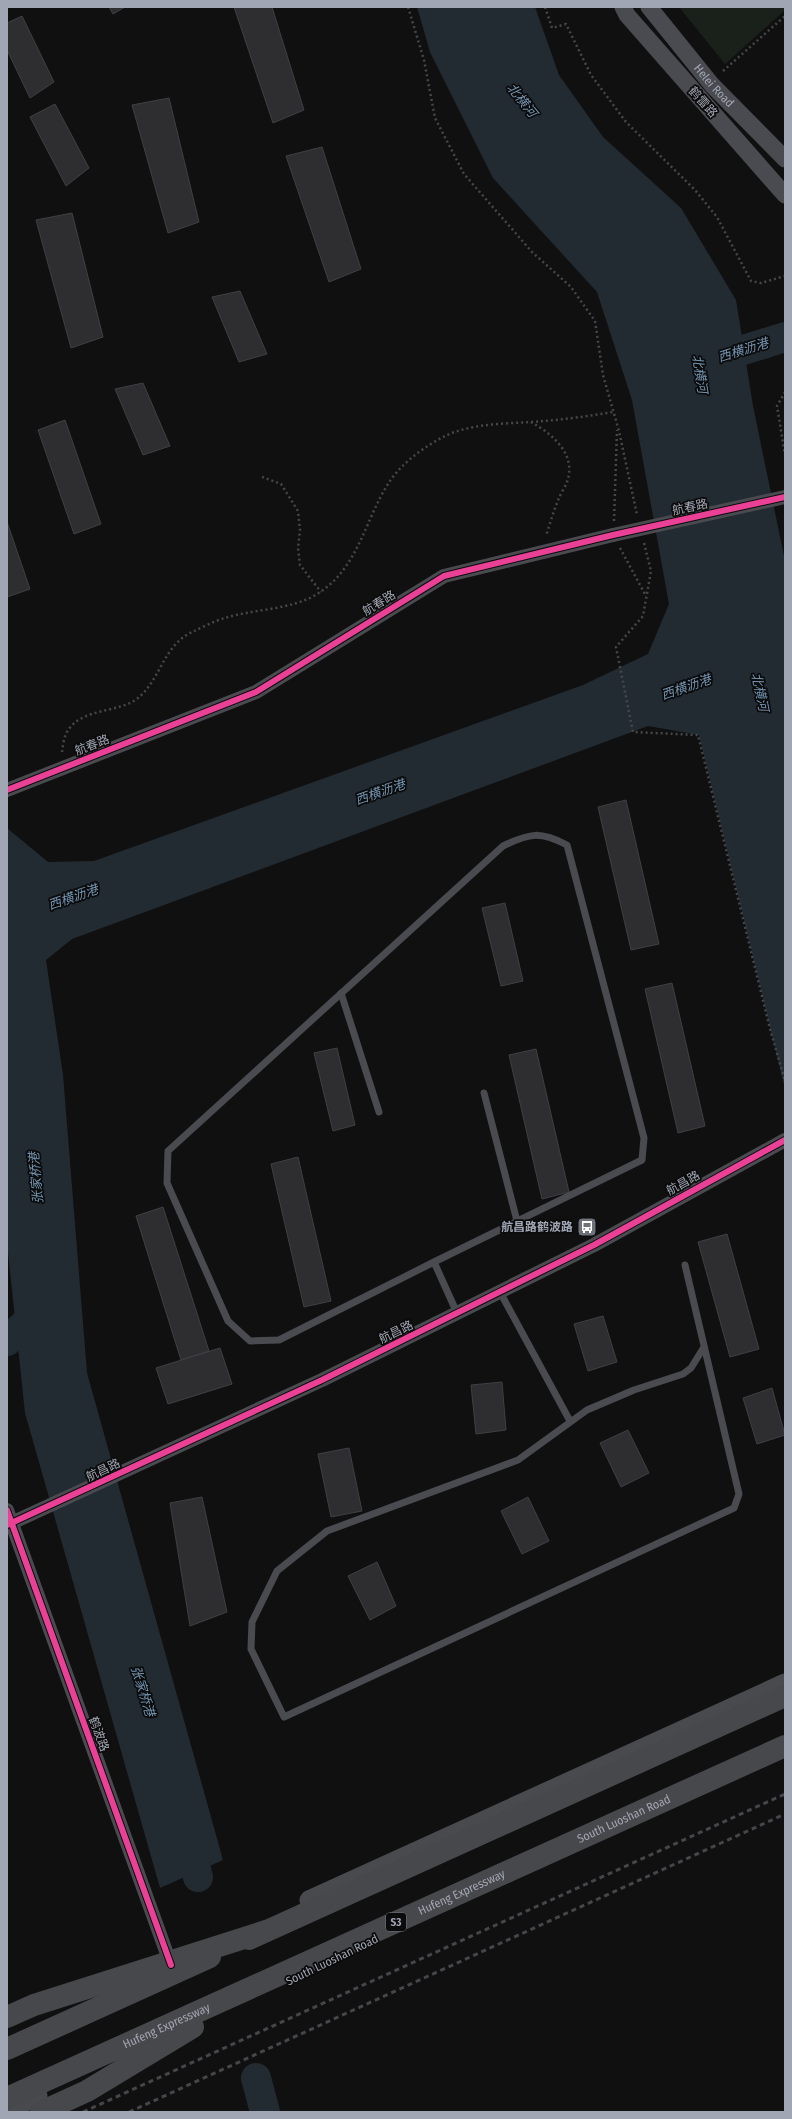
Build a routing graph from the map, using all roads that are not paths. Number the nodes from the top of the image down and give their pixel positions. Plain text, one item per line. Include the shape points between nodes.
1 (623, 7) edge
2 (650, 7) edge
3 (785, 159) edge
4 (785, 195) edge
5 (785, 497) edge
6 (7, 790) edge
7 (342, 993) junction
8 (484, 1093) dead end
9 (379, 1112) dead end
10 (785, 1140) edge
11 (517, 1221) junction
12 (434, 1262) junction
13 (685, 1265) dead end
14 (500, 1292) junction
15 (458, 1313) junction
16 (704, 1347) junction
17 (570, 1421) junction
18 (8, 1519) edge
19 (785, 1683) edge
20 (785, 1696) edge
21 (785, 1744) edge
22 (266, 1931) junction
23 (171, 1965) junction
24 (285, 1972) junction
25 (7, 2017) edge
26 (7, 2038) edge
27 (7, 2049) edge
28 (7, 2098) edge
29 (7, 2110) edge
30 (41, 2112) edge

1 - 4 street, 鹤雷路 via 627,15
2 - 3 street, Helei Road via 710,83
5 - 6 street, 航春路, bridge via 444,576 256,692
7 - 9 lane
7 - 11 lane via 503,846 522,836 548,835 567,845 644,1138 642,1160
7 - 12 lane via 168,1151 167,1183 228,1321 250,1341 279,1340
8 - 11 lane
10 - 14 street, 航昌路 via 594,1245
11 - 12 lane
12 - 15 lane
13 - 16 lane
14 - 15 street, 航昌路
14 - 17 lane
15 - 18 street, 航昌路 via 308,1387
16 - 17 lane via 691,1368 683,1374 627,1393 587,1410
16 - 17 lane via 739,1494 734,1508 284,1717 251,1648 252,1622 277,1571 326,1531 518,1460
18 - 23 street, 鹤波路
19 - 23 main road
20 - 22 highway
21 - 24 highway, Hufeng Expressway / S3, bridge
21 - 29 main road, South Luoshan Road via 262,1994
22 - 25 highway, bridge via 34,2005
22 - 27 highway, bridge
23 - 26 main road
24 - 28 highway, Hufeng Expressway / S3, bridge
24 - 30 highway, bridge via 87,2091

